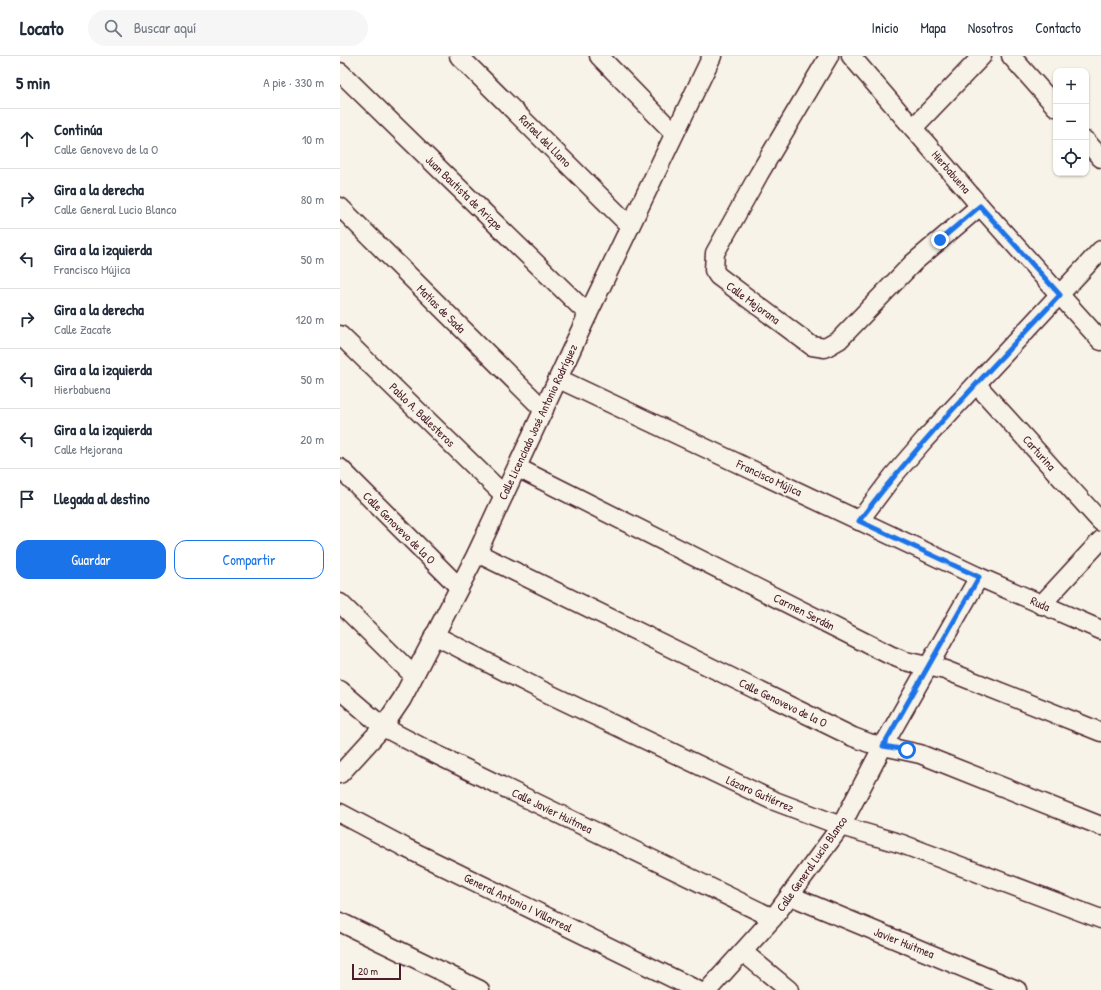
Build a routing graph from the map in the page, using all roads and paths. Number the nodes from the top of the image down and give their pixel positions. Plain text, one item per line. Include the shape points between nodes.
1 (459, 56) edge
2 (712, 56) edge
3 (829, 56) edge
4 (851, 56) edge
5 (982, 56) edge
6 (1011, 56) edge
7 (603, 58) edge
8 (340, 72) edge
9 (1053, 104) edge
10 (913, 128) junction
11 (674, 133) junction
12 (1089, 144) edge
13 (1101, 158) edge
14 (980, 206) junction
15 (340, 207) edge
16 (630, 226) junction
17 (1101, 250) edge
18 (1060, 295) junction
19 (588, 314) junction
20 (340, 334) edge
21 (1101, 341) edge
22 (559, 379) junction
23 (977, 385) junction
24 (544, 410) junction
25 (340, 468) edge
26 (518, 468) junction
27 (504, 495) junction
28 (859, 521) junction
29 (1101, 522) edge
30 (1101, 540) edge
31 (477, 553) junction
32 (979, 577) junction
33 (459, 587) junction
34 (340, 603) edge
35 (1042, 605) junction
36 (1101, 630) edge
37 (434, 635) junction
38 (930, 666) junction
39 (413, 675) junction
40 (340, 690) edge
41 (383, 727) junction
42 (1101, 732) edge
43 (883, 746) junction
44 (340, 774) edge
45 (340, 814) edge
46 (841, 826) junction
47 (1101, 826) edge
48 (791, 896) junction
49 (773, 918) junction
50 (1101, 919) edge
51 (340, 922) edge
52 (743, 952) junction
53 (480, 990) edge
54 (697, 990) edge
55 (708, 990) edge
56 (789, 990) edge
57 (1017, 990) edge

1 - 16 street, Rafael del Llano
2 - 11 street, Calle Licenciado José Antonio Rodríguez
3 - 14 street, Calle Mejorana via 715,254 714,270 718,276 812,346 825,348 839,340 913,263
4 - 10 street, Hierbabuena
5 - 10 street
6 - 9 street
7 - 11 street
8 - 19 street, Juan Bautista de Arizpe
10 - 14 street, Hierbabuena
11 - 16 street, Calle Licenciado José Antonio Rodríguez
12 - 13 street
14 - 18 street, Hierbabuena
15 - 24 street, Matías de Sada
16 - 19 street, Calle Licenciado José Antonio Rodríguez
17 - 18 street
18 - 21 street, Hierbabuena
18 - 23 street
19 - 22 street, Calle Licenciado José Antonio Rodríguez
20 - 27 street, Pablo A. Ballesteros
22 - 24 street, Calle Licenciado José Antonio Rodríguez
22 - 28 street, Francisco Mújica
23 - 28 street via 898,470
23 - 29 street, Carturina
24 - 26 street, Calle Licenciado José Antonio Rodríguez
25 - 33 street, Calle Genovevo de la O
26 - 27 street, Calle Licenciado José Antonio Rodríguez
26 - 38 street, Carmen Serdán via 890,655 911,663
27 - 31 street, Calle Licenciado José Antonio Rodríguez
28 - 32 street, Francisco Mújica
30 - 35 street
31 - 33 street, Calle Licenciado José Antonio Rodríguez
31 - 43 street, Calle Genovevo de la O via 853,737
32 - 35 street, Ruda
32 - 38 street, Calle General Lucio Blanco
33 - 37 street, Calle Licenciado José Antonio Rodríguez
34 - 39 street
35 - 36 street, Ruda
37 - 39 street, Calle Licenciado José Antonio Rodríguez
37 - 46 street, Lázaro Gutiérrez via 696,765 772,800
38 - 42 street, Carmen Serdán
38 - 43 street, Calle General Lucio Blanco
39 - 41 street, Calle Licenciado José Antonio Rodríguez via 402,699
40 - 41 street, Calle Javier Huitmea
41 - 44 street, Calle Licenciado José Antonio Rodríguez
41 - 49 street, Calle Javier Huitmea via 425,750
43 - 46 street, Calle General Lucio Blanco
43 - 47 street, Calle Genovevo de la O via 920,754
45 - 54 street, General Antonio I Villarreal
46 - 48 street, Calle General Lucio Blanco
46 - 50 street, Lázaro Gutiérrez via 902,844
48 - 49 street, Calle General Lucio Blanco
48 - 57 street, Javier Huitmea
49 - 52 street, Calle General Lucio Blanco
51 - 53 street
52 - 55 street, Calle General Lucio Blanco
52 - 56 street

